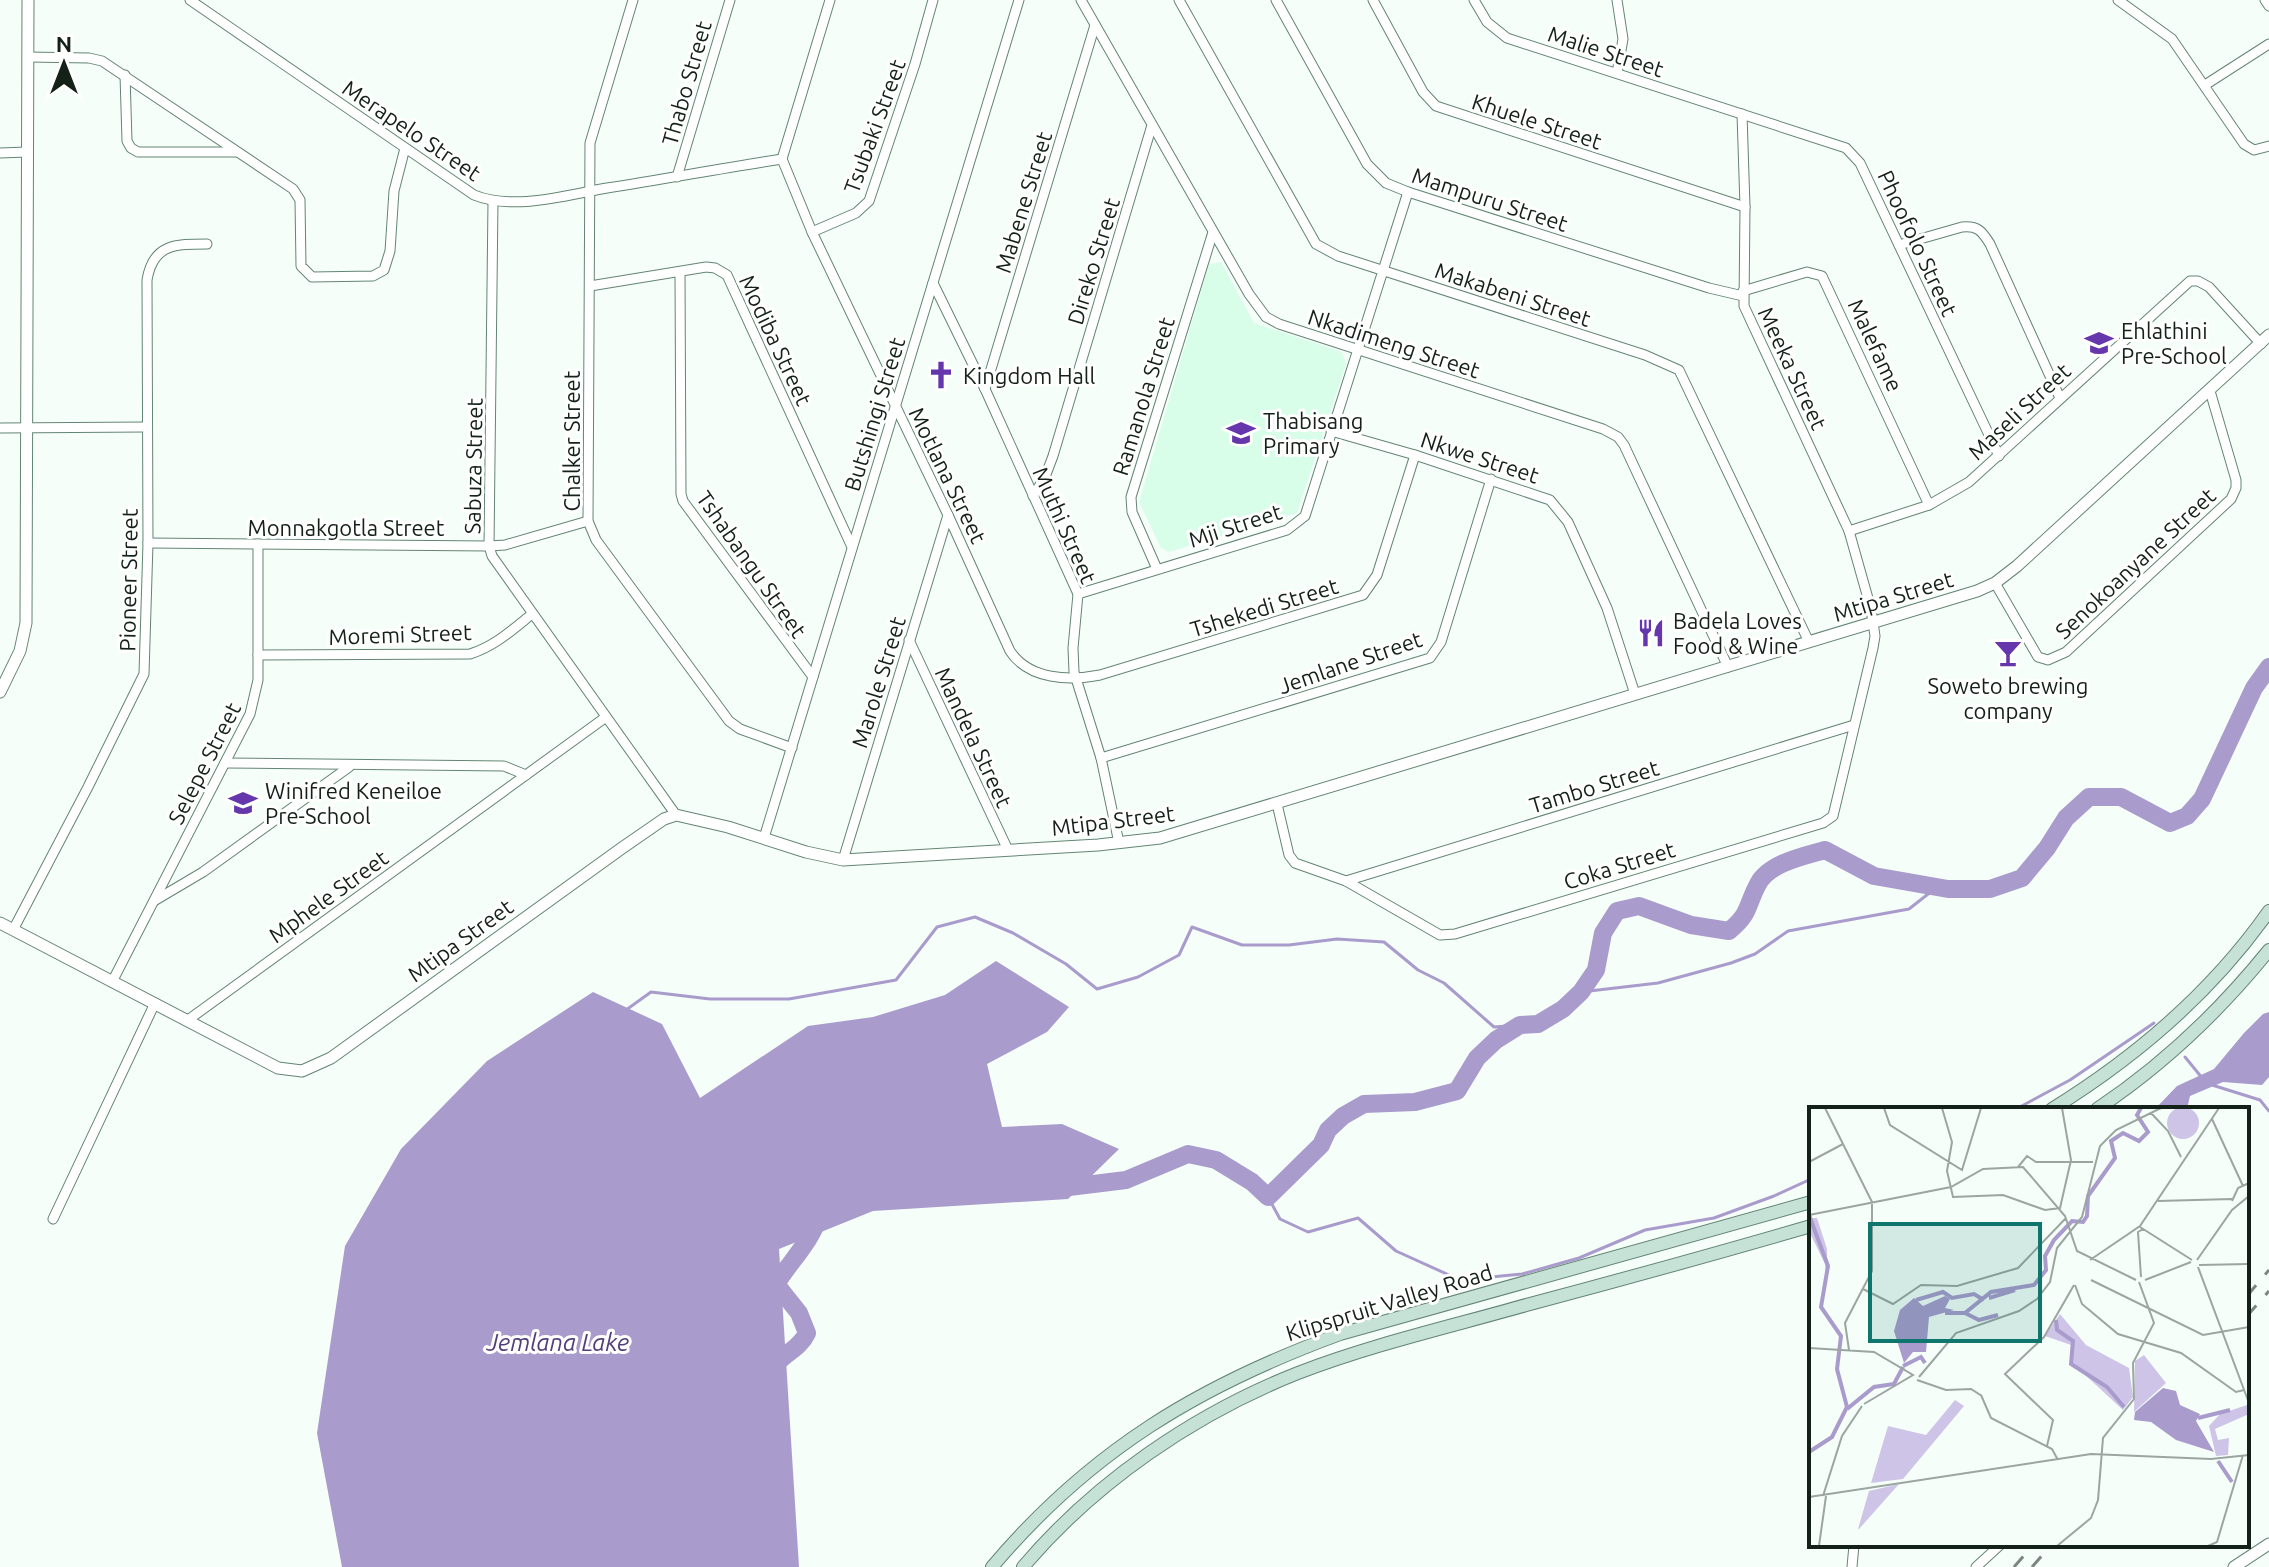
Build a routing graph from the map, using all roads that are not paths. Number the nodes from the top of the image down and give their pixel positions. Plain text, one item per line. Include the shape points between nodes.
1 (28, 0) edge
2 (633, 0) edge
3 (730, 0) edge
4 (830, 0) edge
5 (933, 0) edge
6 (1019, 0) edge
7 (1081, 0) edge
8 (1179, 0) edge
9 (1276, 0) edge
10 (1373, 0) edge
11 (1474, 0) edge
12 (1617, 0) edge
13 (2118, 0) edge
14 (2265, 0) edge
15 (197, 2) edge
16 (2269, 6) edge
17 (1095, 25) junction
18 (2269, 44) edge
19 (28, 57) junction
20 (1617, 73) junction
21 (125, 75) junction
22 (2205, 85) junction
23 (1742, 114) junction
24 (1152, 125) junction
25 (2269, 146) edge
26 (405, 148) junction
27 (27, 152) junction
28 (237, 152) junction
29 (0, 153) edge
30 (782, 159) junction
31 (677, 177) junction
32 (589, 191) junction
33 (1408, 192) junction
34 (493, 201) junction
35 (1745, 207) junction
36 (812, 232) junction
37 (1213, 232) junction
38 (207, 244) dead end
39 (1899, 245) junction
40 (1382, 270) junction
41 (680, 272) junction
42 (933, 283) junction
43 (590, 286) junction
44 (1743, 293) junction
45 (2265, 339) edge
46 (1357, 349) junction
47 (985, 389) junction
48 (2210, 391) junction
49 (2060, 398) junction
50 (896, 408) junction
51 (146, 427) junction
52 (0, 428) edge
53 (26, 428) junction
54 (1331, 431) junction
55 (1415, 455) junction
56 (1999, 456) junction
57 (1491, 479) junction
58 (1033, 496) junction
59 (1929, 505) junction
60 (948, 515) junction
61 (588, 521) junction
62 (1849, 531) junction
63 (148, 543) junction
64 (258, 544) junction
65 (489, 546) junction
66 (852, 547) junction
67 (1157, 569) junction
68 (1995, 583) junction
69 (1078, 594) junction
70 (532, 614) junction
71 (1874, 624) junction
72 (909, 640) junction
73 (1809, 642) junction
74 (258, 655) junction
75 (1728, 667) junction
76 (813, 677) junction
77 (1076, 680) junction
78 (0, 692) edge
79 (1635, 694) junction
80 (606, 717) junction
81 (1854, 725) junction
82 (792, 748) junction
83 (1101, 758) junction
84 (225, 763) junction
85 (349, 767) junction
86 (526, 775) junction
87 (1277, 804) junction
88 (676, 815) junction
89 (764, 838) junction
90 (1119, 843) junction
91 (1008, 850) junction
92 (843, 860) junction
93 (1346, 881) junction
94 (154, 901) junction
95 (2269, 911) edge
96 (0, 923) edge
97 (13, 930) junction
98 (2269, 950) edge
99 (112, 982) junction
100 (155, 1003) junction
101 (188, 1020) junction
102 (2055, 1107) edge
103 (2100, 1107) edge
104 (1809, 1203) edge
105 (53, 1219) dead end
106 (1809, 1227) edge
107 (2269, 1544) edge
108 (1854, 1547) edge
109 (1998, 1547) edge
110 (992, 1567) edge
111 (1023, 1567) edge
112 (1852, 1567) edge
113 (1976, 1567) edge
114 (2234, 1567) edge

1 - 19 street
2 - 32 street, Chalker Street via 590,143
3 - 31 street, Thabo Street
4 - 30 street
5 - 36 street, Tsubaki Street via 869,201 856,213
6 - 42 street, Butshingi Street
7 - 17 street, Nkadimeng Street
8 - 40 street, Makabeni Street via 1309,235 1325,250
9 - 33 street, Mampuru Street via 1367,164 1386,183
10 - 35 street, Khuele Street via 1423,92 1436,106
11 - 20 street, Malie Street via 1487,22 1507,38
12 - 20 street via 1623,39
13 - 22 street via 2172,39
14 - 16 street
15 - 26 street, Merapelo Street
17 - 24 street, Nkadimeng Street
17 - 47 street, Mabene Street
18 - 22 street
19 - 21 street via 89,58
19 - 27 street
20 - 23 street, Malie Street
21 - 28 street
21 - 28 street via 131,148
22 - 25 street via 2244,144 2254,150
23 - 35 street, Meeka Street
23 - 39 street, Phoofolo Street via 1852,152
24 - 37 street, Nkadimeng Street
24 - 58 street, Direko Street via 1053,456
26 - 28 street via 384,270 373,276 321,278 301,266 297,194
26 - 34 street, Merapelo Street via 474,195
27 - 29 street
27 - 53 street
30 - 31 street, Merapelo Street
30 - 36 street, Motlana Street
31 - 32 street, Merapelo Street
32 - 34 street, Merapelo Street
32 - 43 street, Chalker Street
33 - 40 street, Mji Street
33 - 44 street, Mampuru Street via 1709,288
34 - 65 street, Sabuza Street
35 - 44 street, Meeka Street
36 - 50 street, Motlana Street
37 - 46 street, Nkadimeng Street via 1266,317
37 - 67 street, Ramanola Street via 1131,497 1132,512
38 - 51 street, Pioneer Street via 166,249 149,264
39 - 49 street via 1962,227 1979,229
39 - 56 street, Phoofolo Street
40 - 46 street, Mji Street
40 - 73 street, Makabeni Street via 1679,370
41 - 43 street, Modiba Street
41 - 66 street, Modiba Street via 715,268 732,281
41 - 76 street, Tshabangu Street via 681,494
42 - 47 street, Muthi Street
42 - 50 street, Butshingi Street
43 - 61 street, Chalker Street
44 - 59 street, Malefame via 1807,272 1826,280
44 - 62 street, Meeka Street via 1747,314
45 - 48 street, Mtipa Street
45 - 49 street, Maseli Street via 2209,287 2190,281
46 - 54 street, Mji Street
46 - 75 street, Nkadimeng Street via 1618,437
47 - 58 street, Muthi Street
48 - 68 street, Mtipa Street
48 - 68 street, Senokoanyane Street via 2236,480 2234,494 2066,652 2054,659 2038,657
49 - 56 street, Maseli Street
50 - 60 street, Motlana Street
50 - 66 street, Butshingi Street
51 - 53 street
51 - 63 street, Pioneer Street
52 - 53 street
53 - 78 street via 25,638
54 - 55 street, Nkwe Street
54 - 67 street, Mji Street via 1299,523
55 - 57 street, Nkwe Street
55 - 77 street, Tshekedi Street via 1377,575 1363,595
56 - 59 street, Maseli Street via 1958,490
57 - 79 street, Nkwe Street via 1550,500 1568,522 1607,608
57 - 83 street, Jemlane Street via 1441,642 1430,658
58 - 69 street, Muthi Street
59 - 62 street, Maseli Street
60 - 72 street, Marole Street
60 - 77 street, Motlana Street via 1014,658 1027,667
61 - 65 street, Monnakgotla Street
61 - 82 street, Chalker Street via 596,540 729,721
62 - 71 street, Meeka Street
63 - 64 street, Monnakgotla Street
63 - 97 street, Pioneer Street via 144,674
64 - 65 street, Monnakgotla Street
64 - 74 street, Selepe Street
65 - 70 street, Sabuza Street
66 - 76 street, Butshingi Street
67 - 69 street, Mji Street
68 - 71 street, Mtipa Street
69 - 77 street, Muthi Street
70 - 74 street, Moremi Street via 470,654
70 - 80 street, Sabuza Street
71 - 73 street, Mtipa Street
71 - 81 street, Coka Street
72 - 91 street, Mandela Street
72 - 92 street, Marole Street
73 - 75 street, Mtipa Street
74 - 84 street, Selepe Street via 255,699
75 - 79 street, Mtipa Street
76 - 82 street, Butshingi Street
77 - 83 street, Muthi Street
79 - 87 street, Mtipa Street
80 - 86 street, Mphele Street
80 - 88 street, Sabuza Street
81 - 93 street, Tambo Street
81 - 93 street, Coka Street via 1836,813 1808,827 1446,935 1432,932
82 - 89 street, Butshingi Street
83 - 90 street, Muthi Street
84 - 85 street
84 - 94 street, Selepe Street
85 - 86 street via 504,766
85 - 94 street
86 - 101 street, Mphele Street
87 - 90 street, Mtipa Street via 1179,833
87 - 93 street, Coka Street via 1291,860
88 - 89 street, Mtipa Street
88 - 101 street, Mtipa Street via 654,825 314,1067 278,1068
89 - 92 street, Mtipa Street
90 - 91 street, Mtipa Street
91 - 92 street, Mtipa Street
94 - 99 street, Selepe Street
95 - 102 main road via 2220,972 2167,1025
96 - 97 street, Mtipa Street
97 - 99 street, Mtipa Street
98 - 103 main road via 2187,1039
99 - 100 street, Mtipa Street
100 - 101 street, Mtipa Street
100 - 105 street
104 - 110 main road, Klipspruit Valley Road via 1340,1334 1277,1357 1207,1390 1134,1436 1058,1497
106 - 111 main road, Klipspruit Valley Road via 1350,1355 1269,1386 1139,1461 1076,1512
107 - 114 street
108 - 112 street
109 - 113 street

